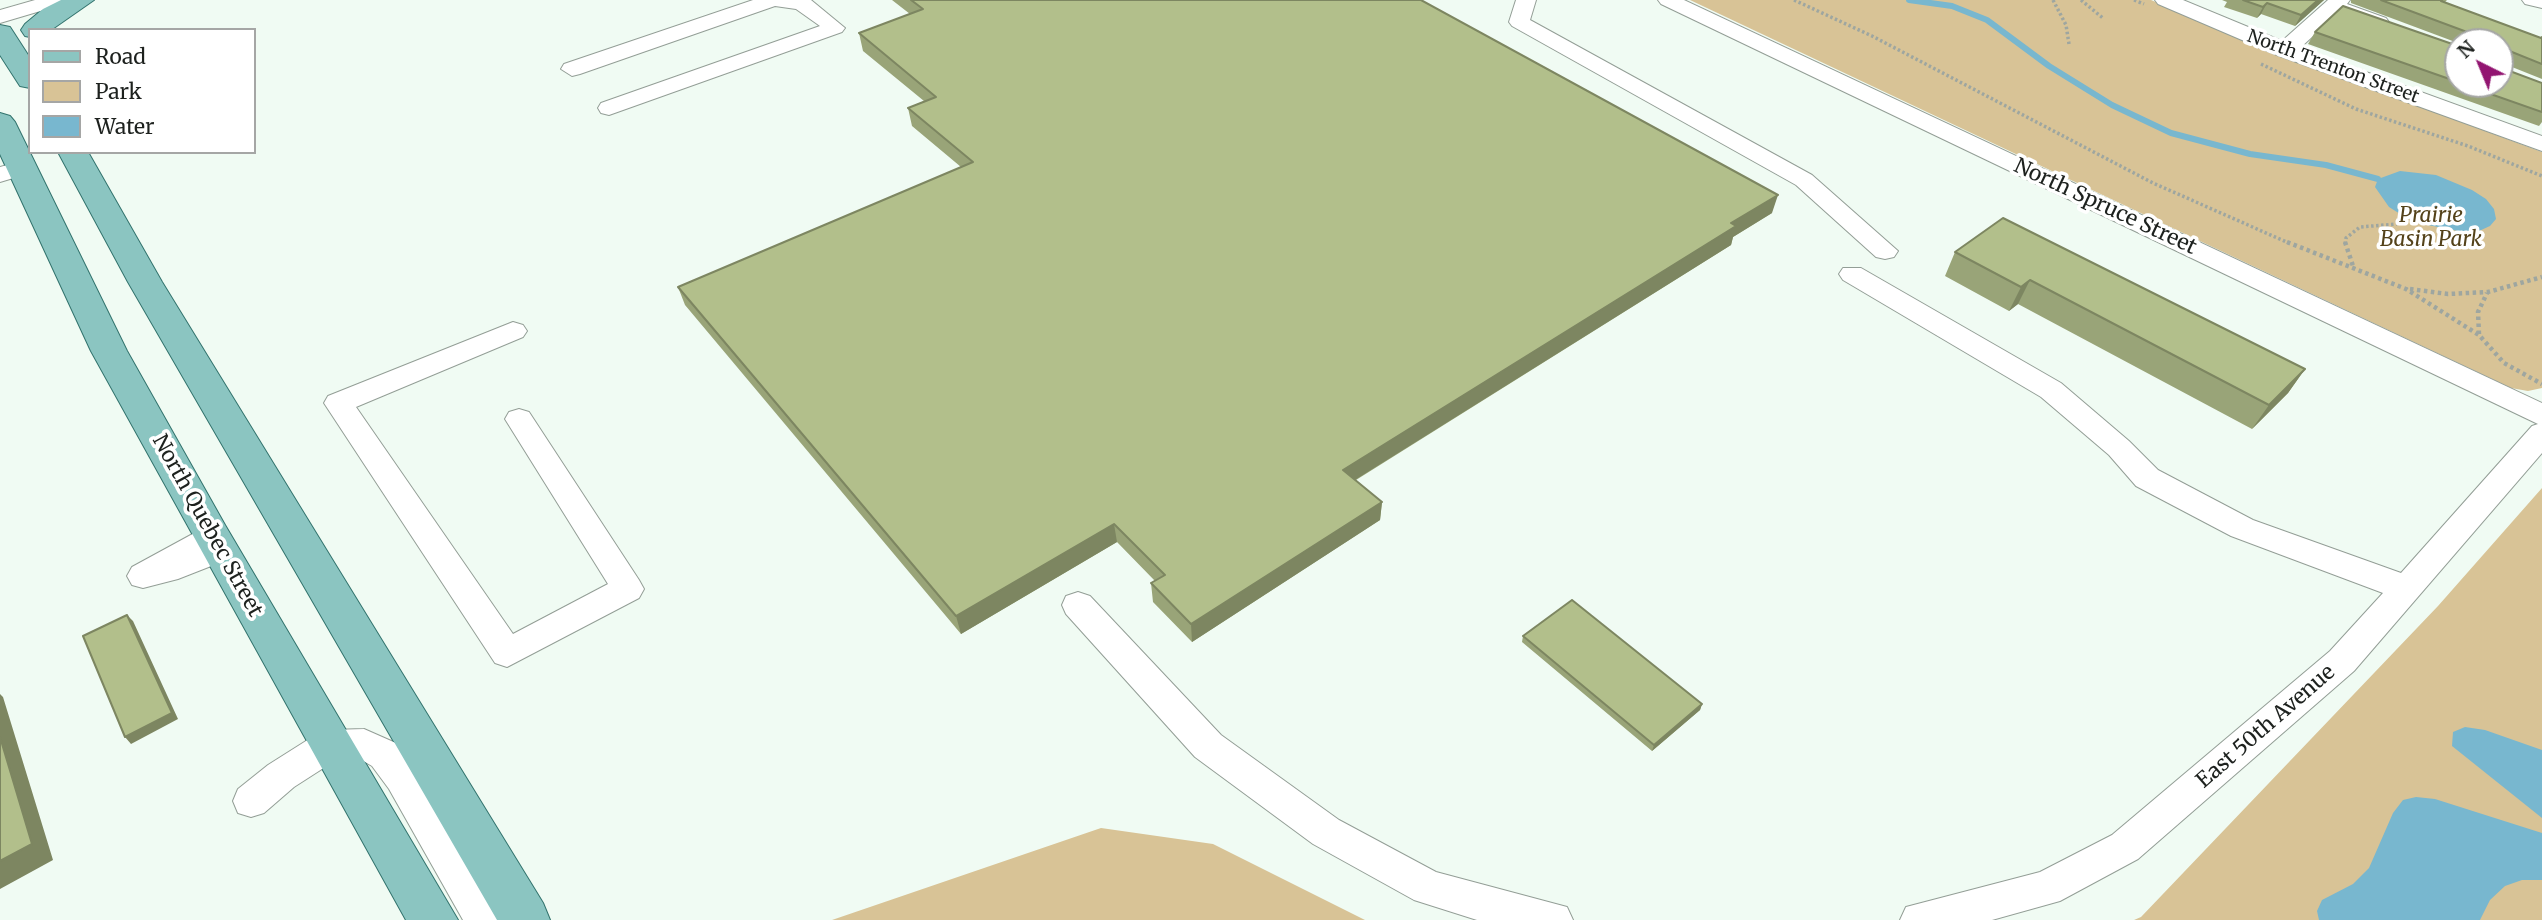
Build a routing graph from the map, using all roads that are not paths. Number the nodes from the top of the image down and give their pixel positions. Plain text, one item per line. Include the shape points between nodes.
1 (57, 0) edge
2 (81, 0) edge
3 (774, 0) edge
4 (1526, 0) edge
5 (1668, 0) edge
6 (2532, 0) edge
7 (2163, 2) edge
8 (2542, 2) edge
9 (2337, 3) edge
10 (0, 17) edge
11 (37, 28) edge
12 (2396, 29) edge
13 (0, 33) edge
14 (28, 48) edge
15 (2285, 50) junction
16 (572, 69) dead end
17 (24, 72) edge
18 (609, 108) dead end
19 (0, 122) edge
20 (2542, 144) edge
21 (74, 154) edge
22 (11, 171) edge
23 (1885, 251) dead end
24 (1852, 274) dead end
25 (513, 331) dead end
26 (2542, 415) edge
27 (519, 419) dead end
28 (2542, 433) edge
29 (2408, 589) junction
30 (1078, 605) dead end
31 (335, 753) junction
32 (433, 920) edge
33 (484, 920) edge
34 (525, 920) edge
35 (1553, 920) edge
36 (1920, 920) edge

1 - 10 street
2 - 11 main road
3 - 16 street
3 - 18 street via 802,3 835,28
4 - 23 street via 1520,22 1804,180
5 - 26 street, North Spruce Street
6 - 8 street
7 - 15 street, North Trenton Street
9 - 12 street
9 - 15 street
13 - 17 main road
14 - 17 main road
15 - 20 street, North Trenton Street
19 - 22 main road, North Quebec Street
21 - 34 main road via 145,282
22 - 31 main road, North Quebec Street
24 - 29 street via 2050,390 2147,478 2242,528
25 - 27 street via 338,403 507,653 628,589
28 - 29 street, East 50th Avenue
29 - 36 street, East 50th Avenue via 2342,661 2125,847 2046,888
30 - 35 street via 1208,747 1326,832 1428,887
31 - 32 main road, North Quebec Street
31 - 33 street via 364,744 385,755

